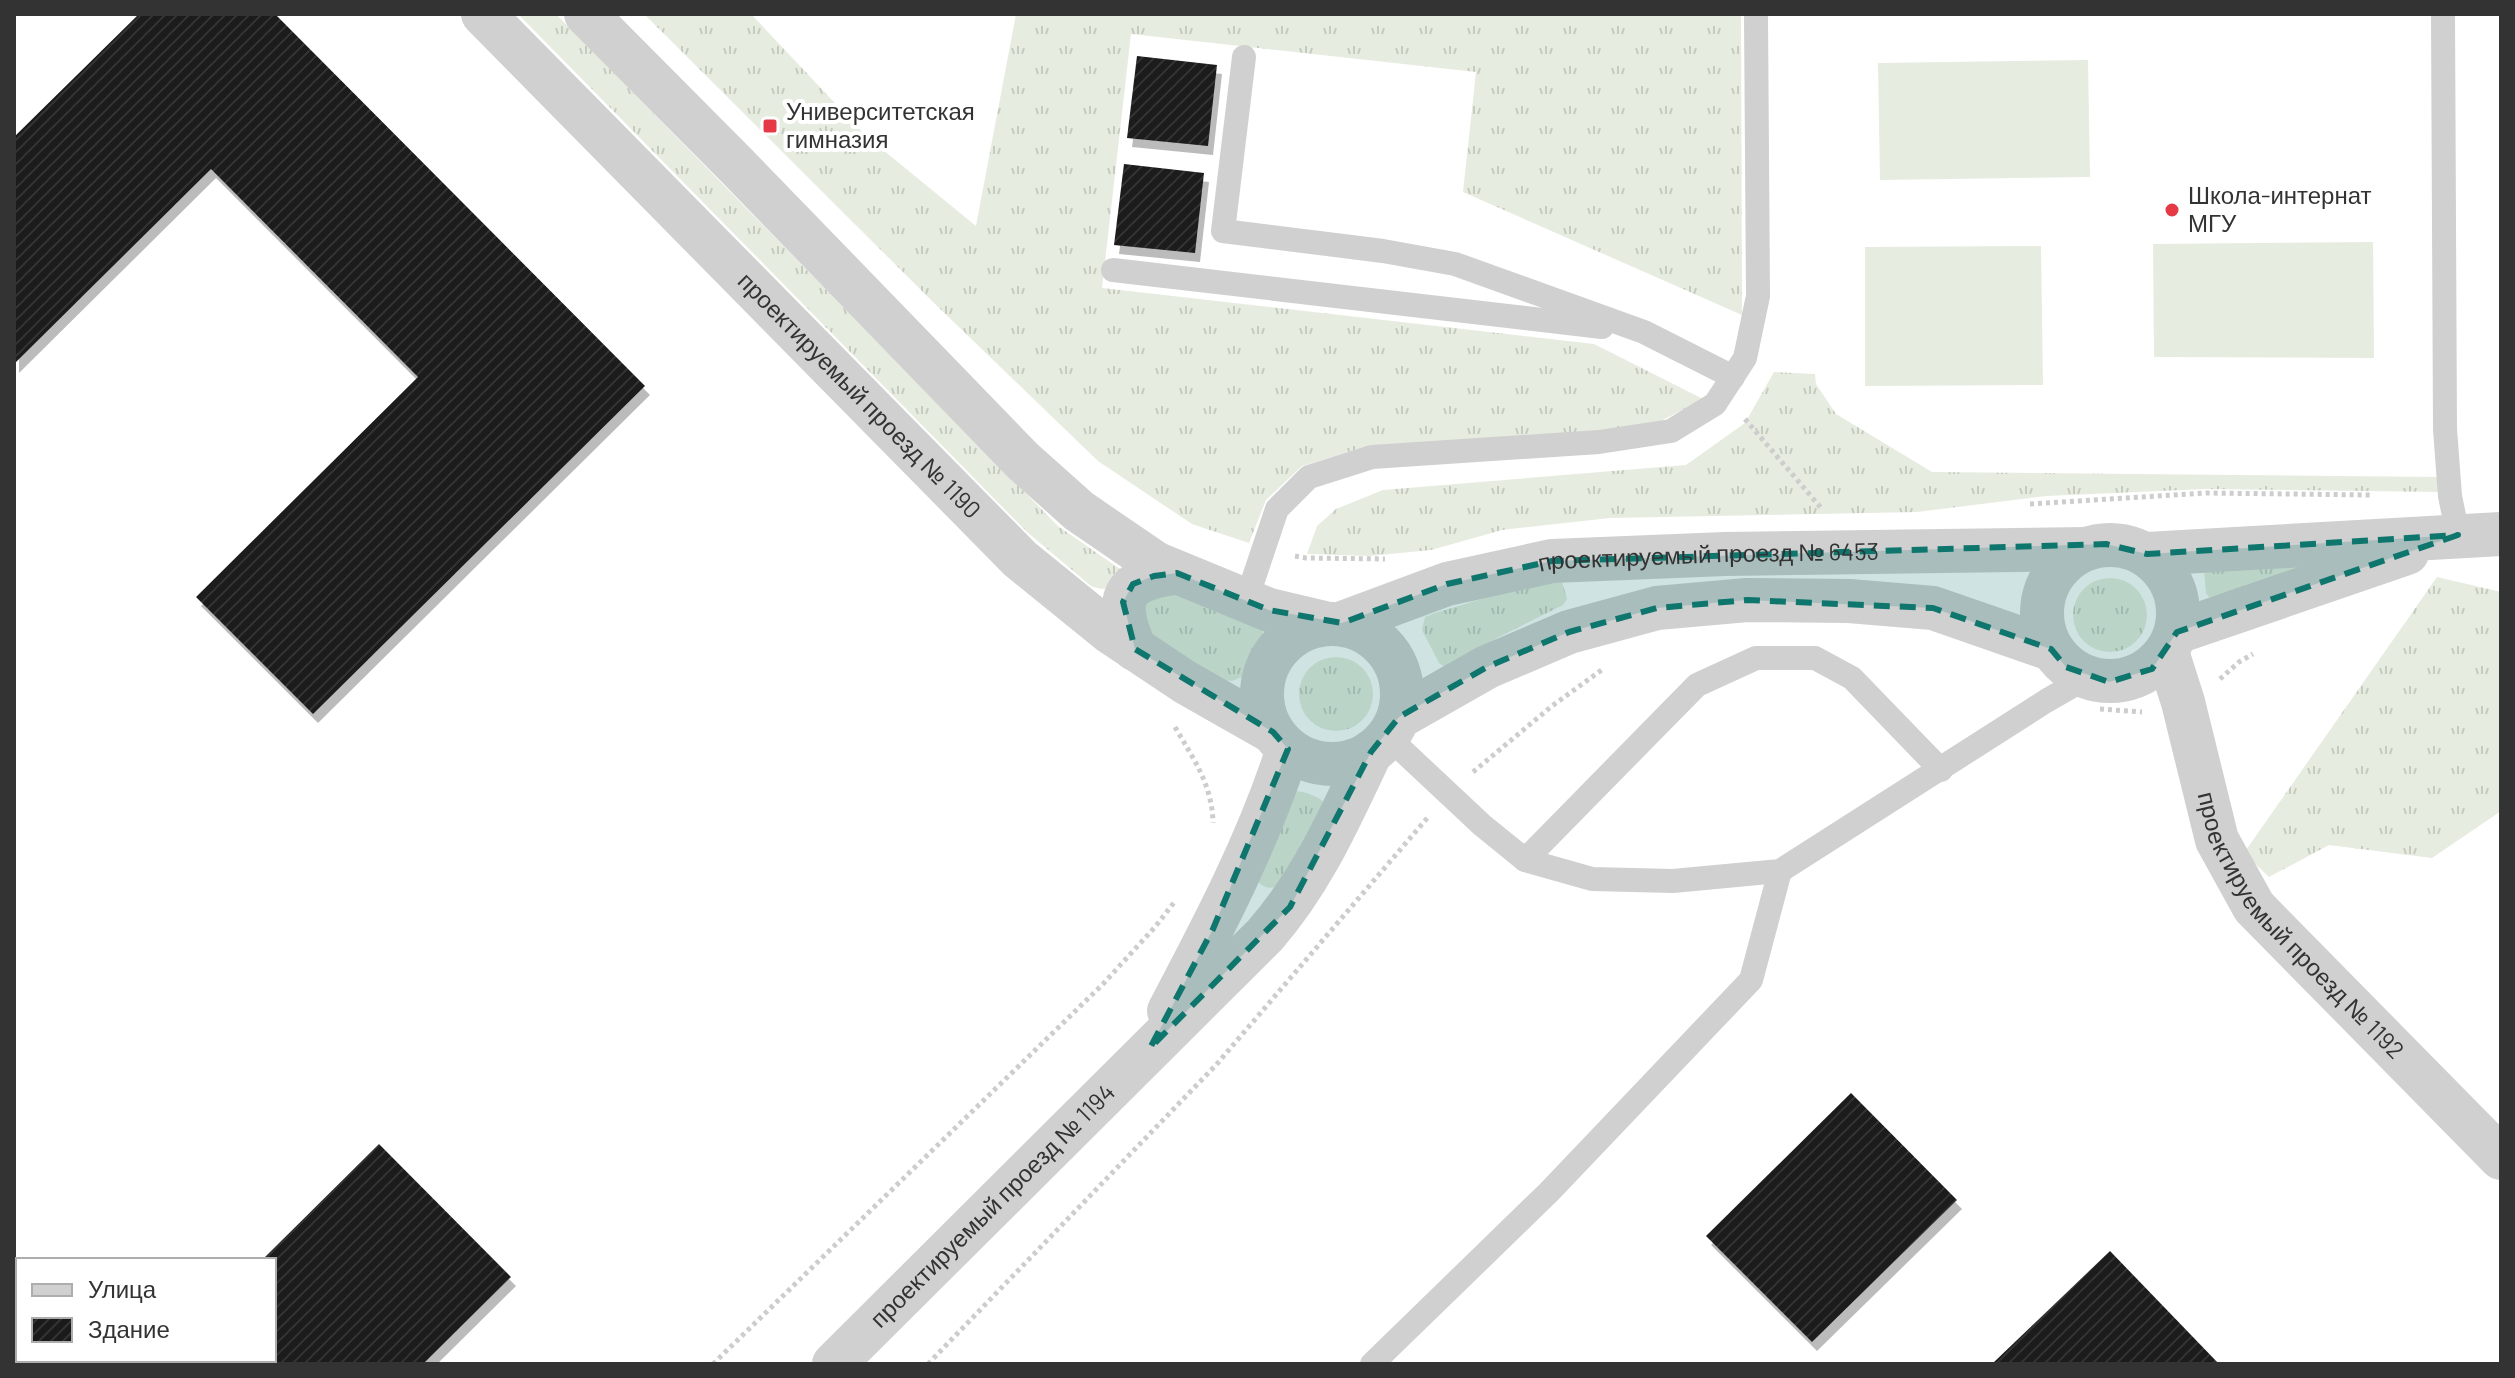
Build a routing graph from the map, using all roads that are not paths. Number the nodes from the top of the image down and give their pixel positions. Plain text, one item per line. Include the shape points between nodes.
1 (483, 14) edge
2 (586, 14) edge
3 (1756, 14) edge
4 (2443, 14) edge
5 (1244, 57) dead end
6 (1113, 270) dead end
7 (1644, 332) junction
8 (1733, 377) junction
9 (2501, 534) edge
10 (2458, 535) junction
11 (2086, 549) junction
12 (2147, 554) junction
13 (1177, 573) junction
14 (1246, 601) junction
15 (1333, 623) junction
16 (2172, 642) junction
17 (1135, 649) junction
18 (2051, 649) junction
19 (2086, 678) junction
20 (1386, 735) junction
21 (1280, 740) junction
22 (1941, 770) junction
23 (1525, 860) junction
24 (1780, 871) junction
25 (1150, 1048) junction
26 (2501, 1158) edge
27 (1385, 1360) edge
28 (834, 1364) edge

1 - 17 street, проектируемый проезд № 1190 via 1020,559
2 - 13 street via 1023,461 1079,511
3 - 8 lane via 1758,296 1745,358
4 - 10 lane via 2445,429
5 - 7 lane via 1223,231 1455,264
6 - 7 lane
7 - 8 lane
8 - 14 lane via 1715,404 1671,431 1599,442 1372,457 1309,477 1277,509
9 - 10 street, проектируемый проезд № 6453
10 - 12 street, проектируемый проезд № 6453
10 - 16 street, проектируемый проезд № 6453
11 - 12 street, проектируемый проезд № 6453 via 2106,544
11 - 15 street, проектируемый проезд № 6453 via 1552,561 1447,584
11 - 18 street via 2065,561 2050,580 2042,603
12 - 16 street via 2166,573 2177,597
13 - 14 street
13 - 17 street via 1133,584 1123,602 1124,623
14 - 15 street
15 - 20 street via 1371,635 1392,657 1403,697
15 - 21 street via 1301,630 1268,663 1263,710
16 - 19 street, проектируемый проезд № 6453 via 2152,669 2131,679
16 - 26 street, проектируемый проезд № 1192 via 2217,840 2254,907
17 - 21 street, проектируемый проезд № 1190
18 - 19 street, проектируемый проезд № 6453 via 2066,667
18 - 20 street, проектируемый проезд № 6453 via 1933,608 1747,600 1657,608 1569,632 1501,661
19 - 22 lane
20 - 21 street via 1351,762 1329,764 1307,760
20 - 23 lane
20 - 25 street, проектируемый проезд № 1194 via 1290,907
21 - 25 street, проектируемый проезд № 1194 via 1276,785 1213,929
22 - 23 lane via 1852,678 1815,658 1756,658 1697,685
22 - 24 lane
23 - 24 lane via 1592,879 1673,881
24 - 27 lane via 1751,980
25 - 28 street, проектируемый проезд № 1194

